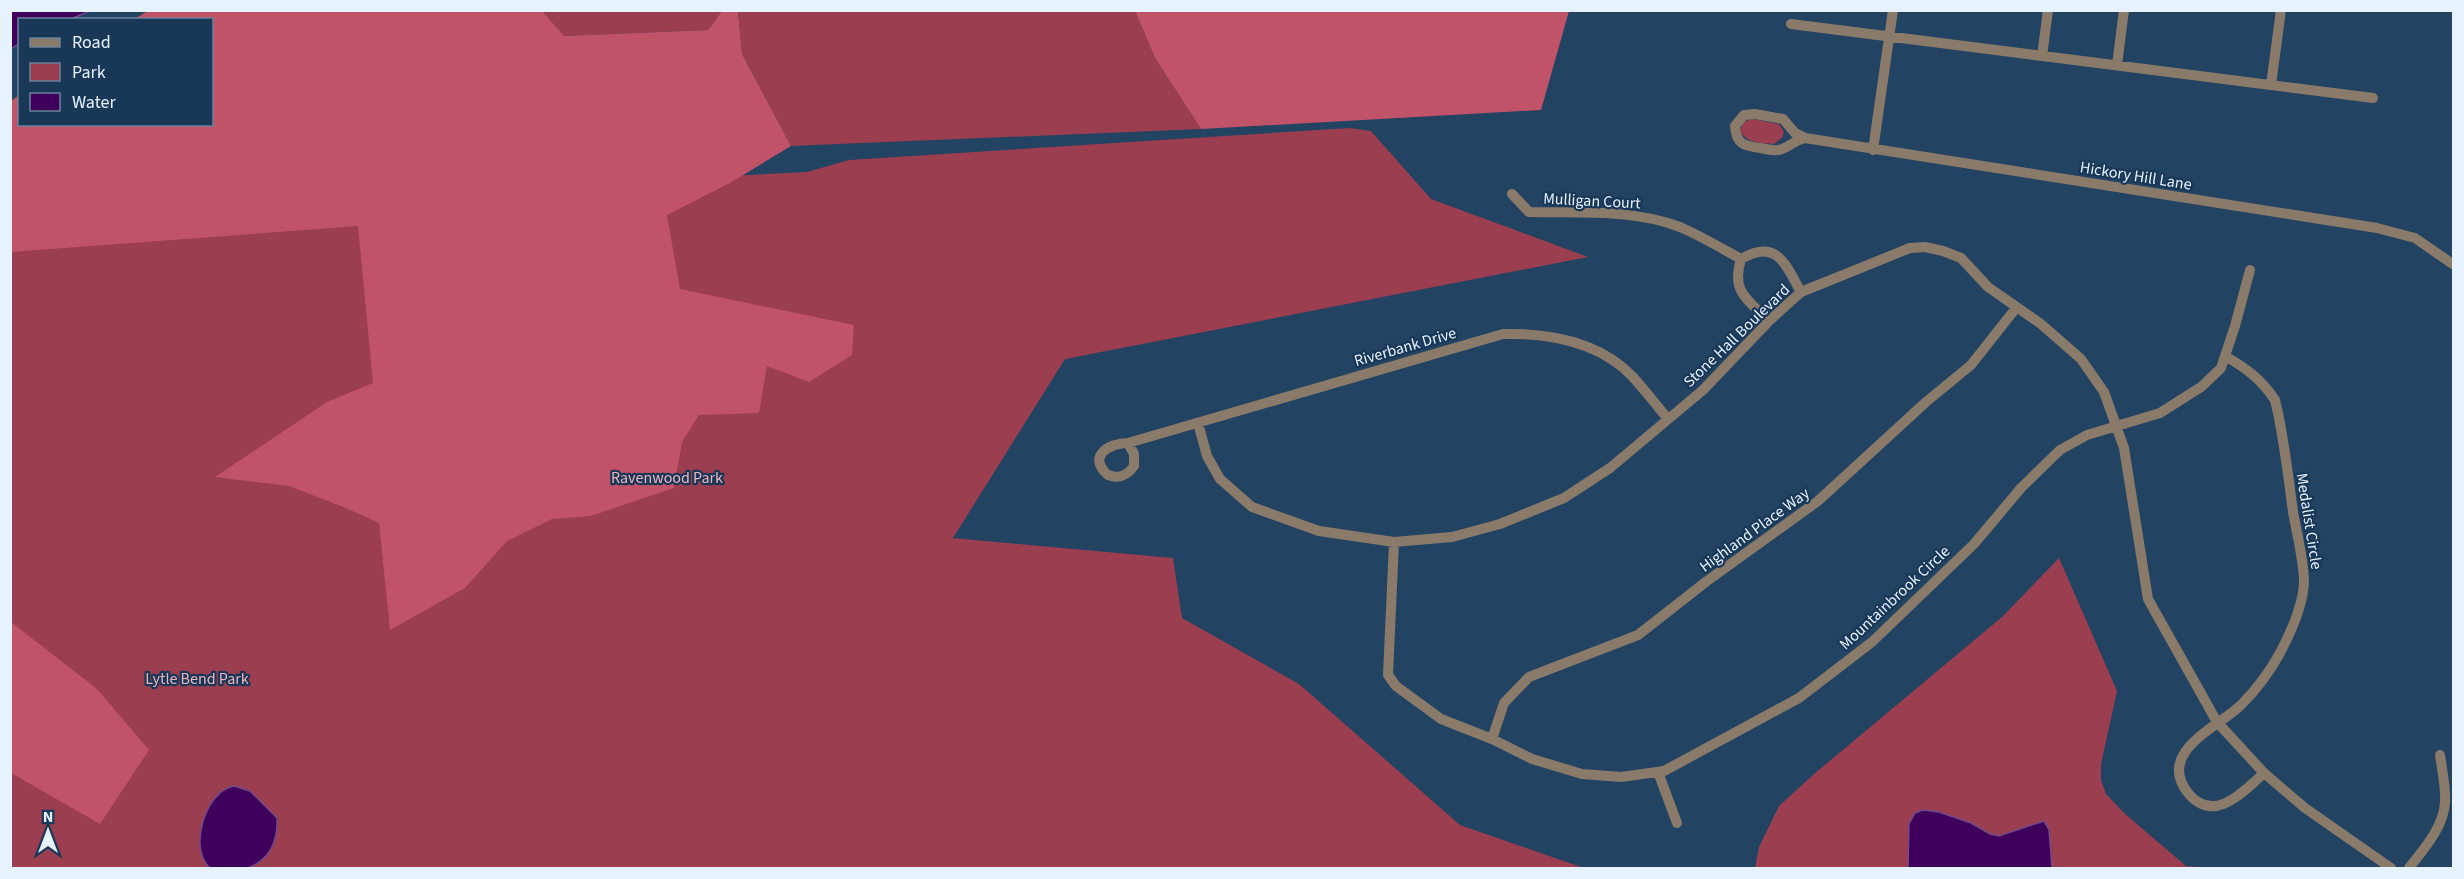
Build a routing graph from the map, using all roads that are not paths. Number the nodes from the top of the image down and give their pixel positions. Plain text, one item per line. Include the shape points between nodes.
1 (1893, 10) edge
2 (2049, 10) edge
3 (2124, 10) edge
4 (2281, 10) edge
5 (1791, 24) dead end
6 (1890, 36) junction
7 (2043, 56) junction
8 (2117, 65) junction
9 (2271, 85) junction
10 (2373, 98) dead end
11 (1805, 138) junction
12 (1873, 150) junction
13 (1512, 194) dead end
14 (1741, 259) junction
15 (2454, 265) edge
16 (2250, 270) dead end
17 (1802, 292) junction
18 (2016, 308) junction
19 (1769, 321) junction
20 (2225, 356) junction
21 (1668, 419) junction
22 (1198, 423) junction
23 (2117, 428) junction
24 (1128, 443) dead end
25 (1394, 542) junction
26 (2217, 722) junction
27 (1492, 739) junction
28 (2440, 755) dead end
29 (1658, 772) junction
30 (2264, 773) junction
31 (1677, 823) dead end
32 (2391, 868) edge
33 (2409, 868) edge

1 - 6 street
2 - 7 street
3 - 8 street
4 - 9 street
5 - 6 street
6 - 7 street
6 - 12 street
7 - 8 street
8 - 9 street
9 - 10 street
11 - 11 street via 1783,119 1767,116 1744,115 1735,126 1735,136 1745,146 1777,151
11 - 12 street, Hickory Hill Lane
12 - 15 street, Hickory Hill Lane via 2377,228 2415,238
13 - 14 street, Mulligan Court via 1530,212 1631,216 1678,226
14 - 17 street via 1756,250 1771,251 1782,259
14 - 19 street via 1736,276 1739,290
16 - 20 street, Mountainbrook Circle
17 - 18 street, Stone Hall Boulevard via 1910,248 1924,247 1961,258 1988,287
17 - 19 street, Stone Hall Boulevard
18 - 23 street, Stone Hall Boulevard via 2081,359 2104,392
18 - 27 street, Highland Place Way via 1971,365 1818,501 1638,635 1529,677 1504,703
19 - 21 street, Stone Hall Boulevard via 1703,390
20 - 23 street, Mountainbrook Circle via 2221,368 2201,387 2160,413
20 - 26 street, Medalist Circle via 2250,370 2275,400 2304,581 2296,618 2264,679 2241,706
21 - 22 street, Riverbank Drive via 1631,375 1605,355 1561,337 1532,333 1503,334
21 - 25 street, Stone Hall Boulevard via 1610,468 1564,498 1500,524 1452,537
22 - 24 street, Riverbank Drive
22 - 25 street, Stone Hall Boulevard via 1207,456 1220,479 1251,507 1318,531
23 - 26 street, Stone Hall Boulevard via 2124,448 2148,599
23 - 29 street, Mountainbrook Circle via 2087,435 2060,450 2021,488 1974,544 1872,642 1799,698
25 - 27 street, Mountainbrook Circle via 1388,675 1396,686 1441,719
26 - 30 street, Stone Hall Boulevard
26 - 30 street, Medalist Circle via 2182,757 2181,778 2191,796 2210,805 2227,804
27 - 29 street, Mountainbrook Circle via 1532,759 1582,774 1621,777
28 - 33 street via 2443,814
29 - 31 street
30 - 32 street, Stone Hall Boulevard via 2305,808

